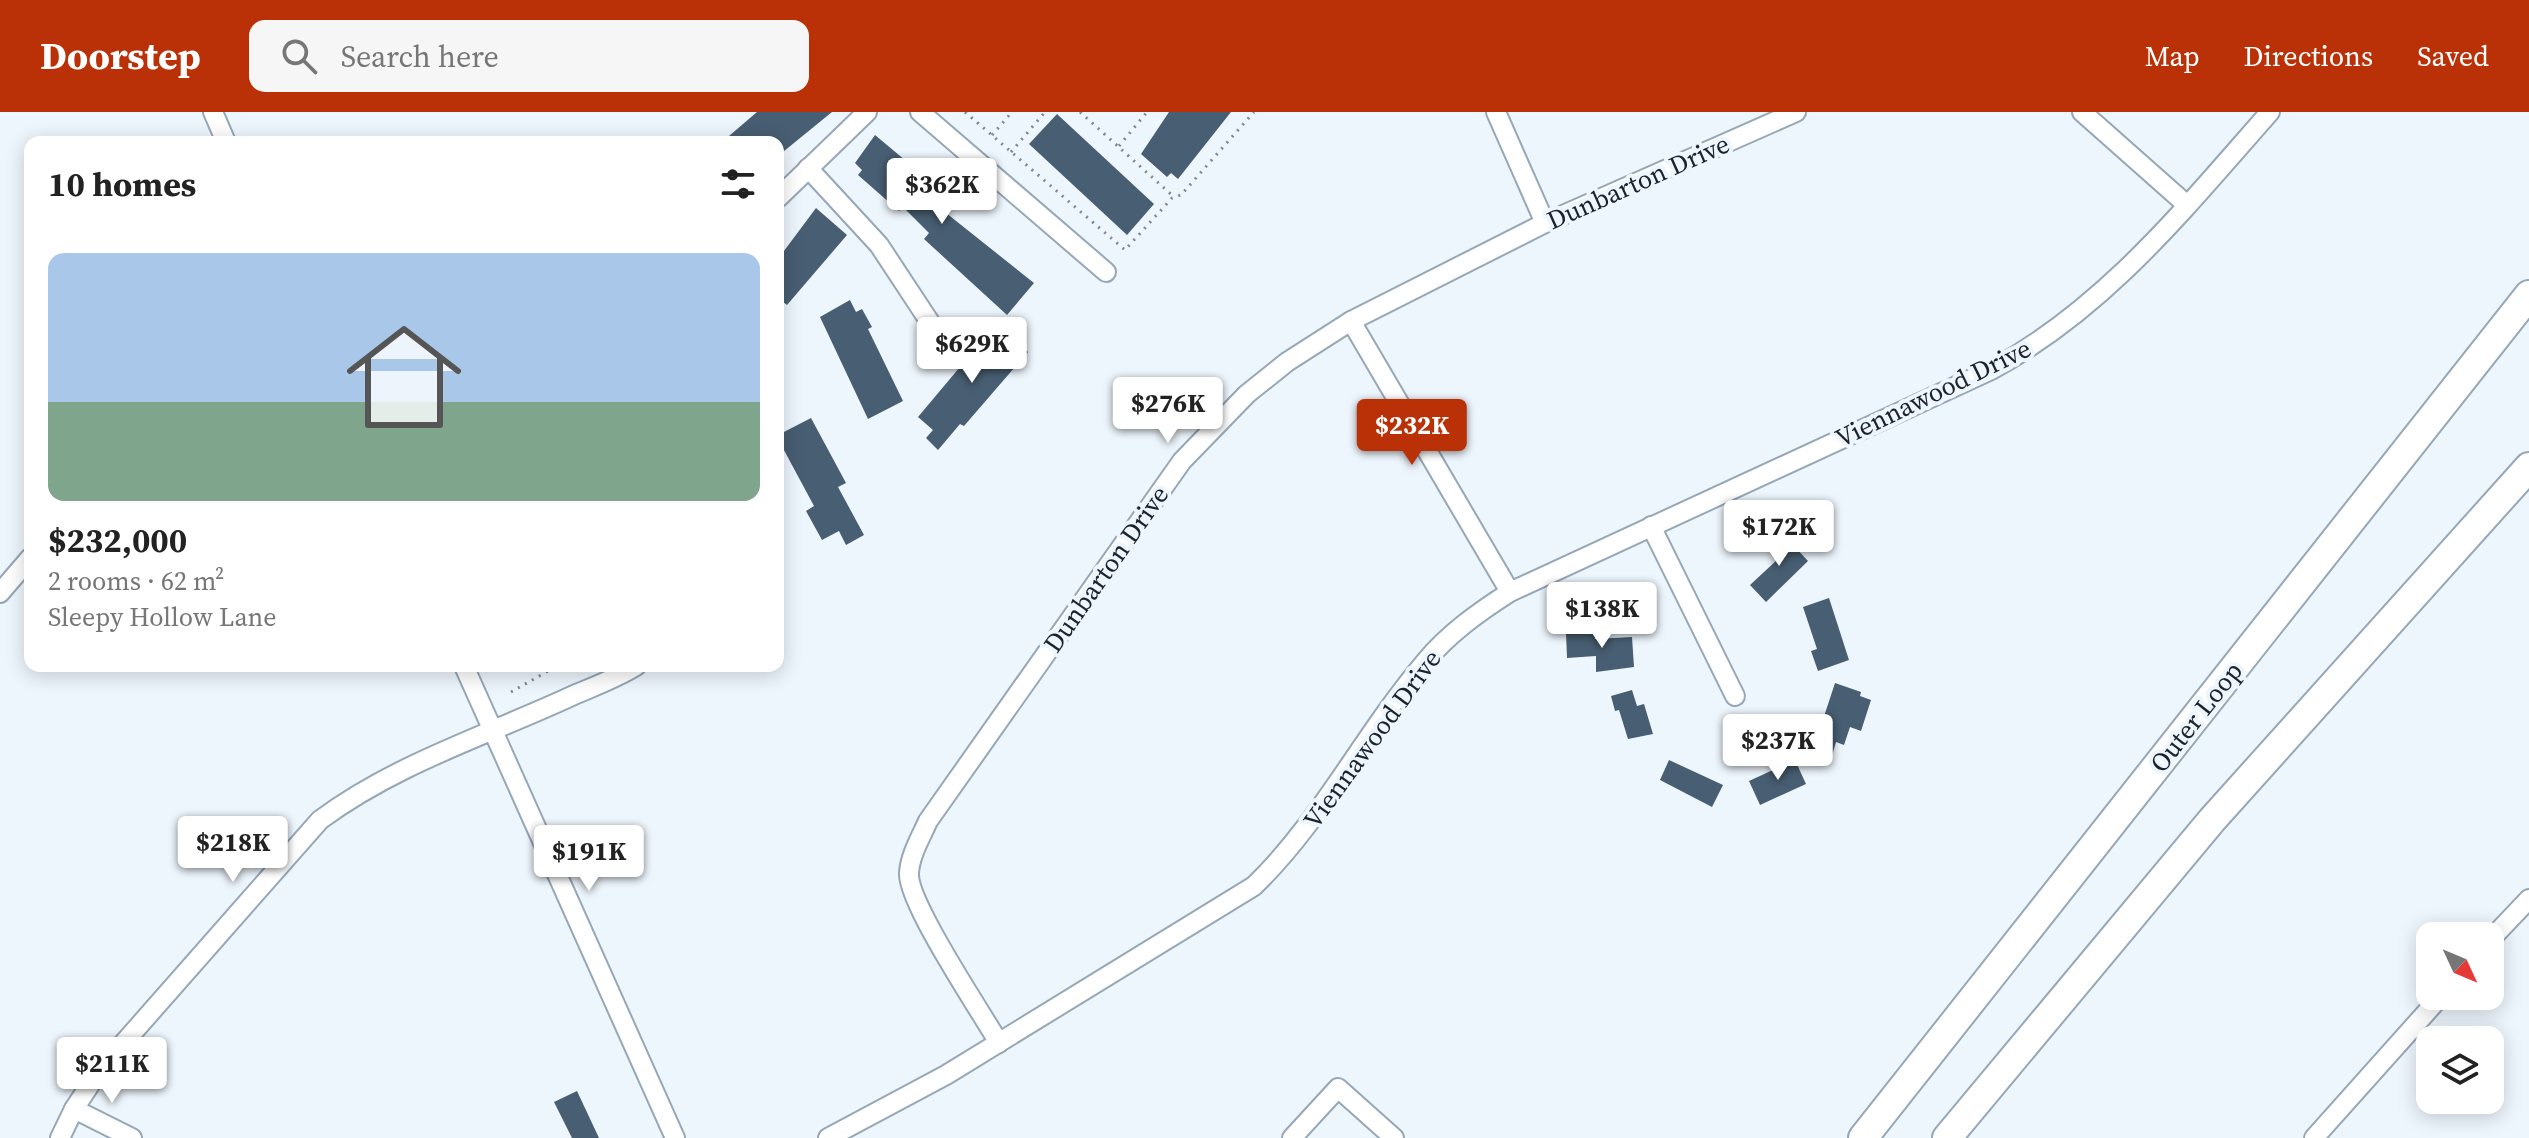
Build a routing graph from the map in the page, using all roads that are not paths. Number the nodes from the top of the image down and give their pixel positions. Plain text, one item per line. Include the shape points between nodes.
1 (213, 112) edge
2 (867, 112) edge
3 (920, 112) edge
4 (1496, 112) edge
5 (1796, 112) edge
6 (2082, 112) edge
7 (2270, 112) edge
8 (223, 136) edge
9 (808, 168) junction
10 (784, 192) edge
11 (2187, 205) junction
12 (1545, 223) junction
13 (1106, 272) dead end
14 (2529, 295) edge
15 (1351, 321) junction
16 (935, 330) dead end
17 (2529, 467) edge
18 (1651, 526) junction
19 (24, 565) edge
20 (1510, 592) junction
21 (0, 593) edge
22 (467, 672) edge
23 (623, 672) edge
24 (1735, 696) dead end
25 (494, 732) junction
26 (2529, 899) edge
27 (2504, 925) edge
28 (2428, 1010) edge
29 (999, 1043) junction
30 (74, 1109) junction
31 (60, 1138) edge
32 (132, 1138) edge
33 (675, 1138) edge
34 (828, 1138) edge
35 (1292, 1138) edge
36 (1394, 1138) edge
37 (1863, 1138) edge
38 (1947, 1138) edge
39 (2314, 1138) edge

1 - 8 street
2 - 9 street
3 - 13 street
4 - 12 street
5 - 12 street, Dunbarton Drive
6 - 11 street
7 - 11 street, Viennawood Drive
9 - 10 street
9 - 16 street via 879,245
11 - 18 street, Viennawood Drive via 2119,279 2011,360
12 - 15 street, Dunbarton Drive
14 - 37 highway, Outer Loop
15 - 20 street
15 - 29 street, Dunbarton Drive via 1247,394 1182,461 928,821 909,875 916,903
17 - 38 highway via 2212,820
18 - 20 street, Viennawood Drive
18 - 24 street
19 - 21 street
20 - 29 street, Viennawood Drive via 1476,614 1426,660 1295,844 1254,886
22 - 25 street
23 - 25 street
25 - 30 street via 393,773 320,820 99,1071
25 - 33 street
26 - 27 street
28 - 39 street
29 - 34 street, Viennawood Drive
30 - 31 street
30 - 32 street
35 - 36 street via 1338,1088

